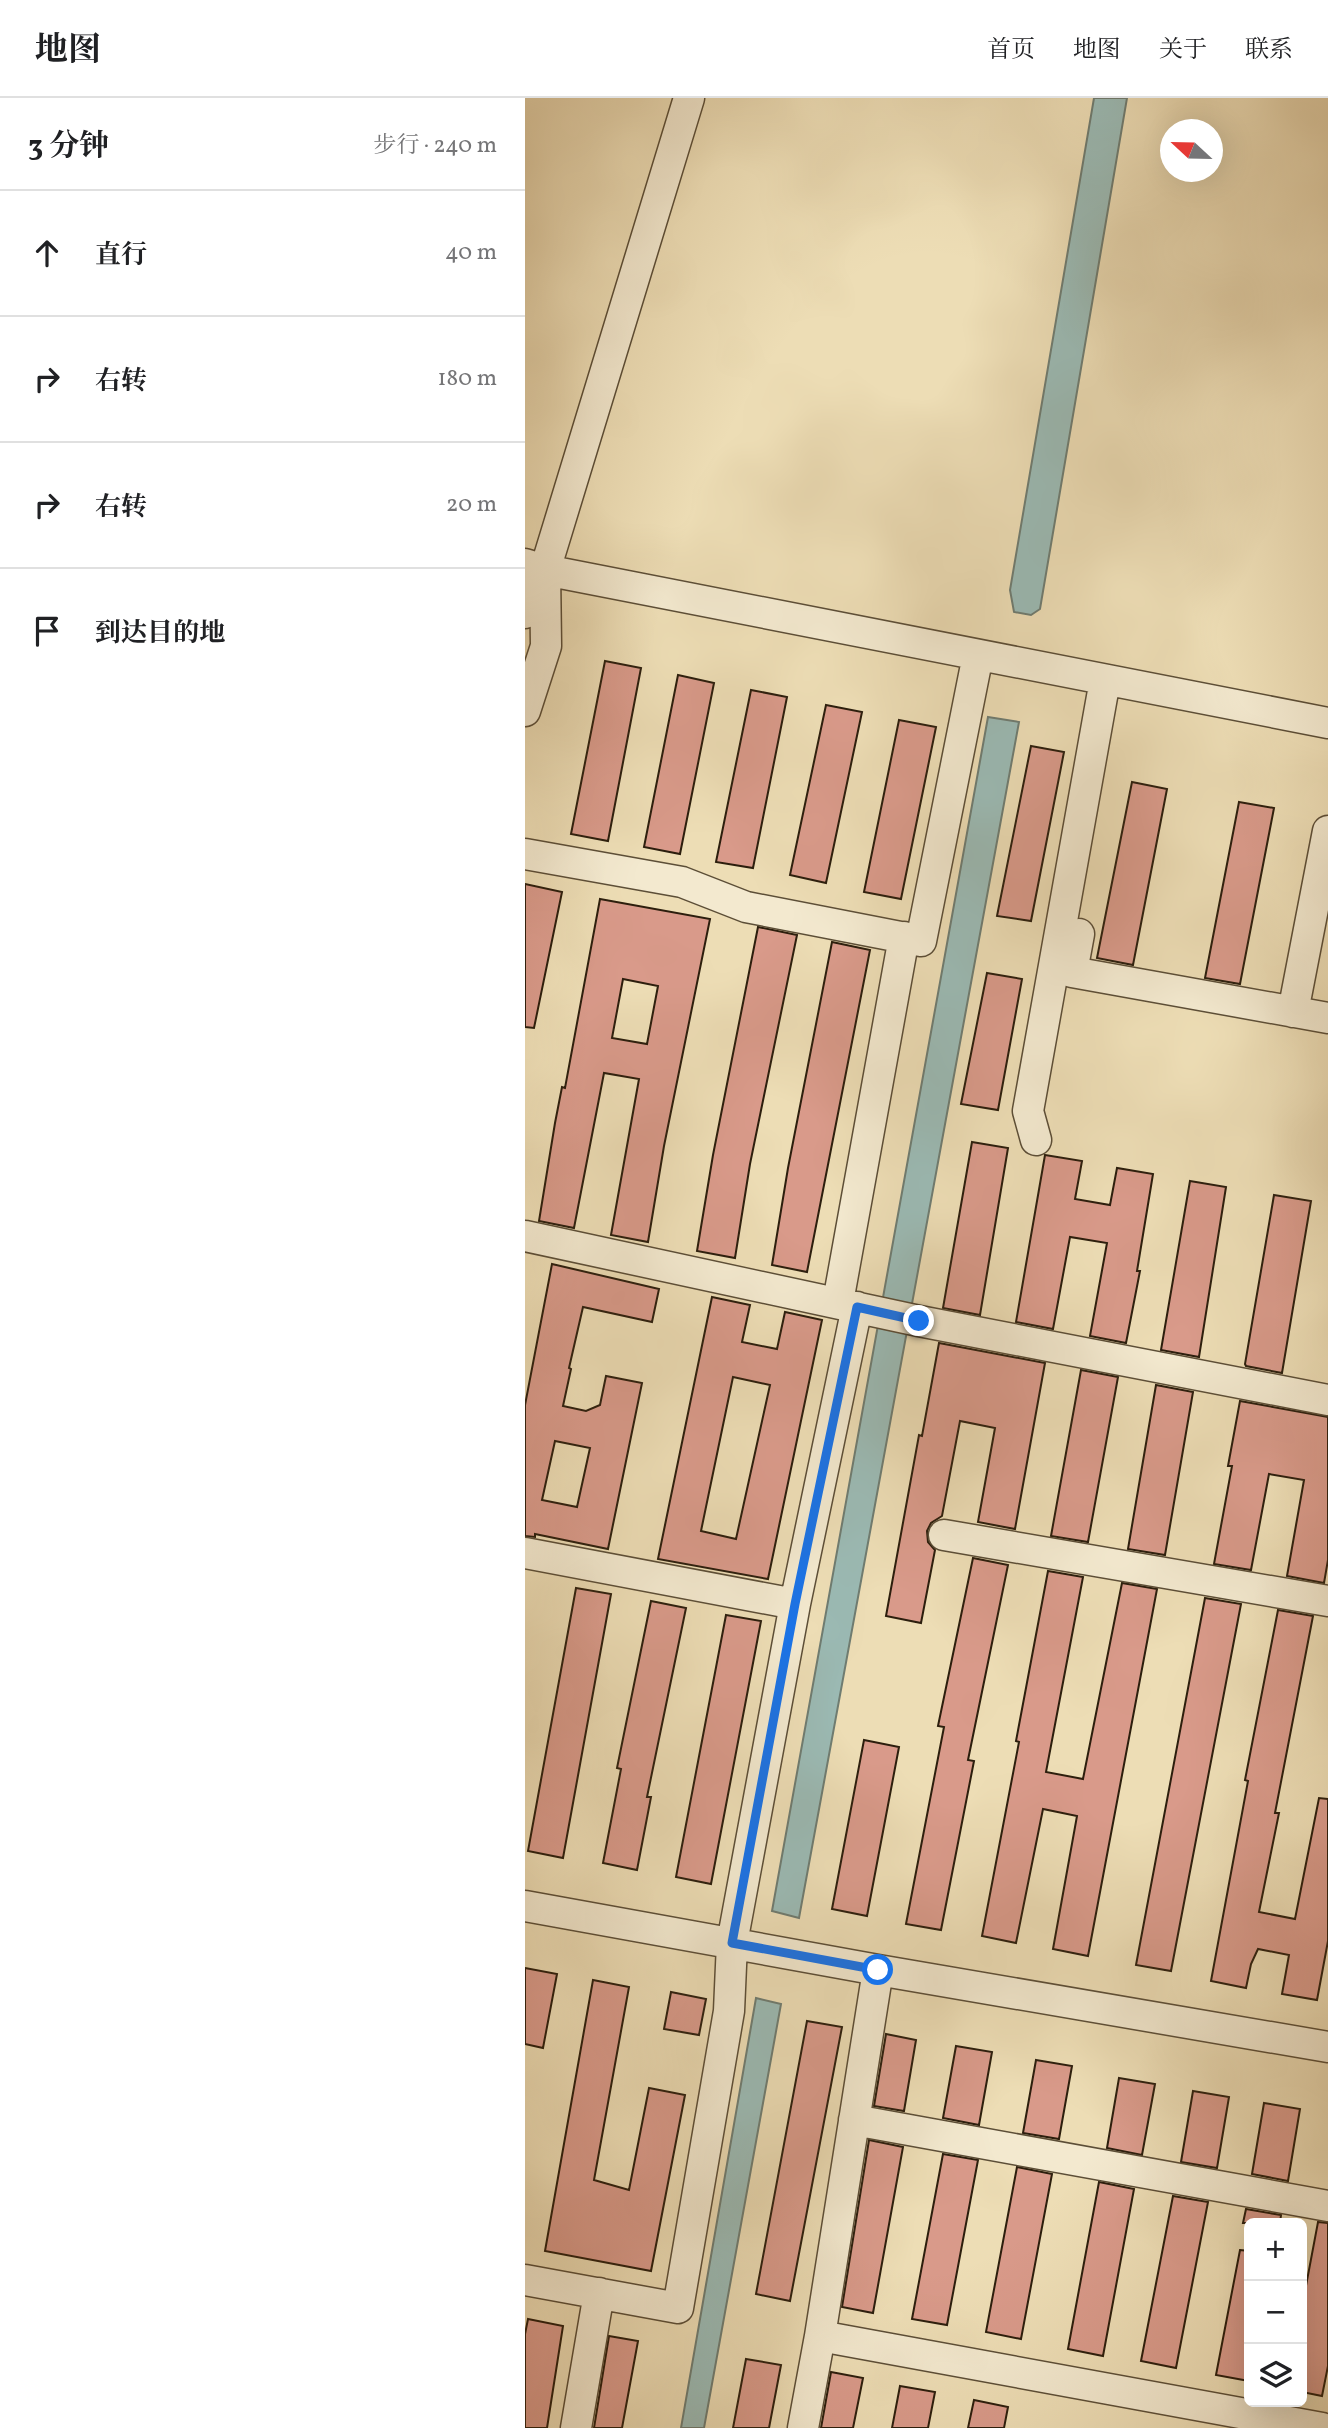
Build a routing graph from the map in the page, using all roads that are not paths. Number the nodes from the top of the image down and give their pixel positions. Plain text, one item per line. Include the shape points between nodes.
1 (689, 98) edge
2 (535, 567) edge
3 (525, 613) edge
4 (978, 655) junction
5 (1105, 680) junction
6 (525, 711) edge
7 (1328, 723) edge
8 (1101, 813) dead end
9 (1328, 831) edge
10 (525, 854) edge
11 (904, 937) junction
12 (1293, 1012) junction
13 (1328, 1018) edge
14 (1035, 1140) dead end
15 (525, 1236) edge
16 (857, 1307) junction
17 (1328, 1400) edge
18 (944, 1535) dead end
19 (525, 1553) edge
20 (1328, 1601) edge
21 (795, 1604) junction
22 (525, 1906) edge
23 (732, 1943) junction
24 (878, 1970) junction
25 (1328, 2047) edge
26 (855, 2120) junction
27 (1328, 2206) edge
28 (525, 2280) edge
29 (599, 2294) junction
30 (820, 2336) junction
31 (576, 2428) edge
32 (803, 2428) edge
33 (1322, 2428) edge

1 - 2 street
2 - 3 street
2 - 4 street
2 - 6 street via 546,646
4 - 5 street
4 - 11 street via 921,941
5 - 7 street
5 - 14 street via 1028,1111
8 - 12 street via 1072,972
9 - 12 street
10 - 11 street via 682,882 746,907
11 - 16 street
12 - 13 street
15 - 16 street
16 - 17 street
16 - 21 street
18 - 20 street
19 - 21 street
21 - 23 street
22 - 23 street
23 - 24 street
23 - 29 street via 729,2011 678,2308
24 - 25 street
24 - 26 street
26 - 27 street
26 - 30 street
28 - 29 street
29 - 31 street
30 - 32 street
30 - 33 street

